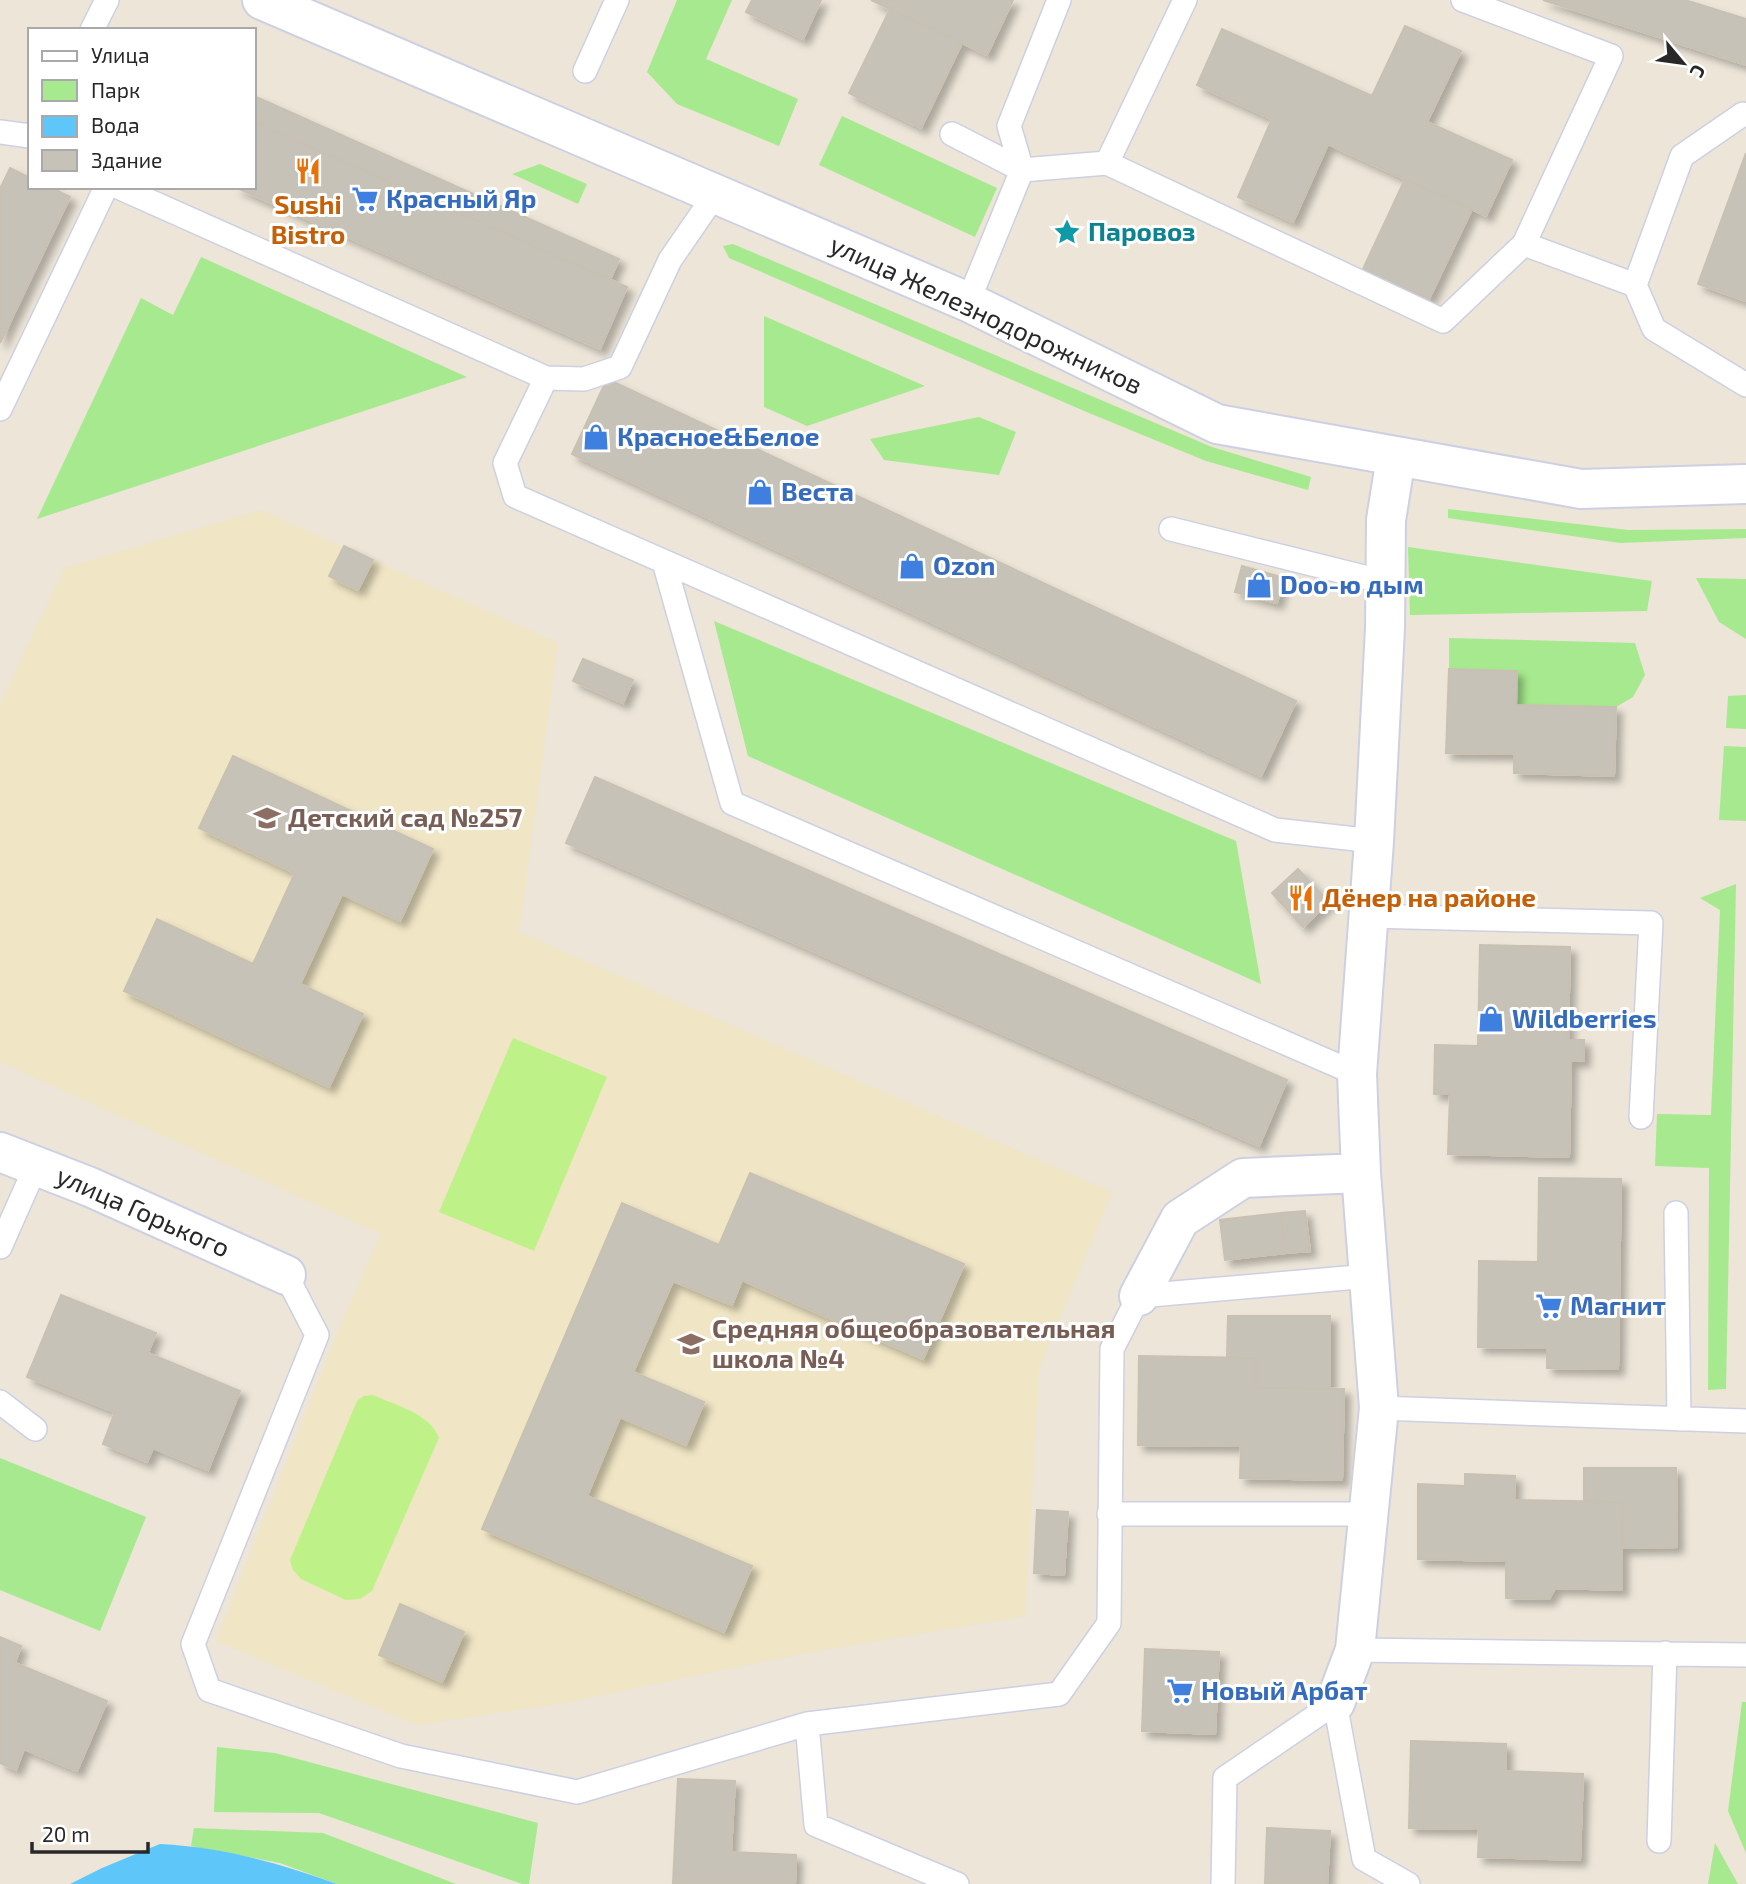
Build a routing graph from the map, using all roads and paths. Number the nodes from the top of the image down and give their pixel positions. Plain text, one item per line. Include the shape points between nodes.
1 (107, 0) edge
2 (262, 0) edge
3 (617, 0) edge
4 (1059, 0) edge
5 (1185, 0) edge
6 (1463, 0) edge
7 (93, 28) edge
8 (585, 71) dead end
9 (1746, 115) edge
10 (0, 132) edge
11 (952, 134) dead end
12 (28, 136) edge
13 (1107, 163) junction
14 (1022, 170) junction
15 (105, 189) edge
16 (122, 189) edge
17 (716, 194) junction
18 (1524, 244) junction
19 (1635, 285) junction
20 (968, 302) junction
21 (546, 378) junction
22 (1746, 385) edge
23 (0, 409) edge
24 (1396, 457) junction
25 (1746, 484) edge
26 (1171, 529) dead end
27 (664, 562) junction
28 (1384, 582) junction
29 (1374, 841) junction
30 (1368, 916) junction
31 (1357, 1074) junction
32 (1641, 1117) dead end
33 (0, 1152) edge
34 (36, 1166) junction
35 (1361, 1173) junction
36 (1676, 1213) dead end
37 (0, 1248) edge
38 (286, 1275) joint
39 (1369, 1276) junction
40 (1139, 1296) junction
41 (0, 1402) edge
42 (1380, 1408) junction
43 (1679, 1419) junction
44 (1746, 1421) edge
45 (35, 1429) dead end
46 (1109, 1514) junction
47 (1369, 1514) junction
48 (1354, 1650) junction
49 (1665, 1653) junction
50 (1746, 1655) edge
51 (1335, 1703) junction
52 (807, 1724) junction
53 (1659, 1841) dead end
54 (957, 1884) edge
55 (1223, 1884) edge
56 (1408, 1884) edge

1 - 7 lane
2 - 17 street, улица Железнодорожников
3 - 8 lane
4 - 14 lane via 1009,126
5 - 13 lane
6 - 18 lane via 1611,56
9 - 19 lane via 1682,156
10 - 12 lane
11 - 14 lane
13 - 14 lane
13 - 18 lane via 1443,321
14 - 20 lane
15 - 23 lane
16 - 21 lane
17 - 20 street, улица Железнодорожников
17 - 21 lane via 670,260 620,367 584,379
18 - 19 lane
19 - 22 lane via 1654,329
20 - 24 street, улица Железнодорожников via 1217,424
21 - 27 lane via 505,463 515,496
24 - 25 street, улица Железнодорожников via 1581,489
24 - 28 street via 1386,520
26 - 28 lane
27 - 29 lane via 1275,830
27 - 31 lane via 732,803
28 - 29 street
29 - 30 street
30 - 31 street
30 - 32 lane via 1651,923
31 - 35 street
33 - 34 street, улица Горького
34 - 37 lane
34 - 38 street, улица Горького
35 - 39 street
35 - 40 street via 1243,1178 1180,1219
36 - 43 lane
38 - 52 lane via 317,1335 193,1644 209,1690 401,1756 577,1792
39 - 40 lane
39 - 42 street
40 - 46 lane via 1112,1349
41 - 45 lane
42 - 43 lane
42 - 47 street
43 - 44 lane
46 - 47 lane
46 - 52 lane via 1109,1623 1059,1695
47 - 48 street
48 - 49 lane
48 - 51 street
49 - 50 lane
49 - 53 lane
51 - 55 lane via 1225,1778
51 - 56 lane via 1364,1859
52 - 54 lane via 816,1825

